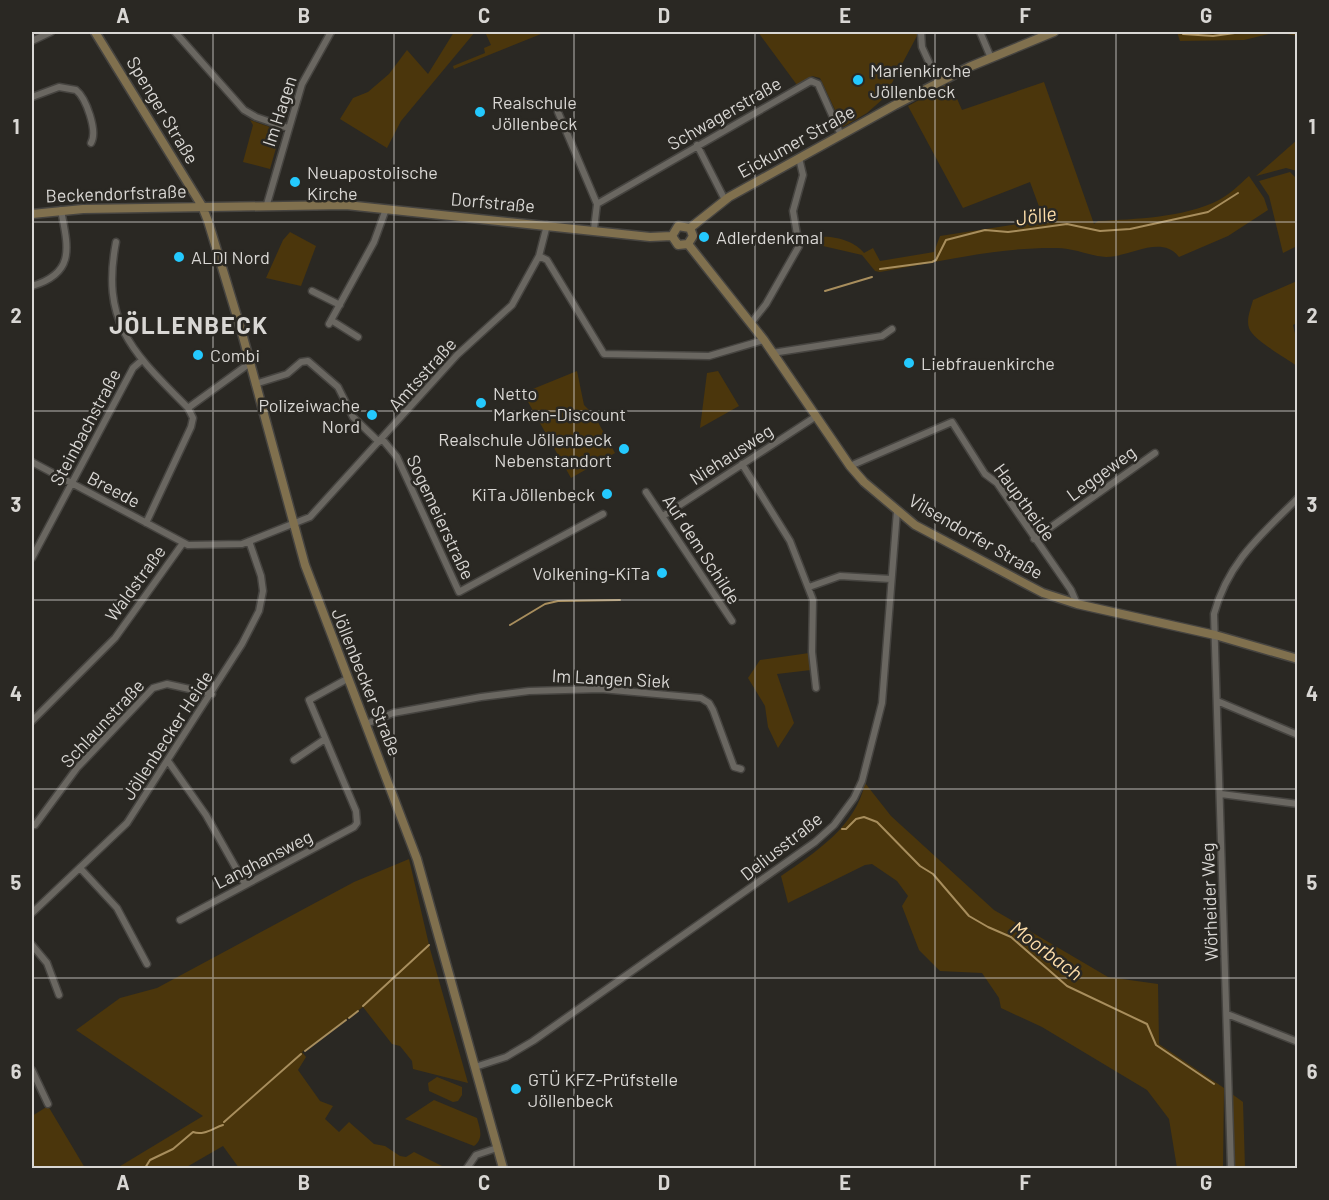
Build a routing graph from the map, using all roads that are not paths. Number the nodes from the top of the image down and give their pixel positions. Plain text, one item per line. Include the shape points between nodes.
1 (51, 32) edge
2 (95, 32) edge
3 (175, 32) edge
4 (331, 32) edge
5 (921, 32) edge
6 (980, 32) edge
7 (1054, 32) edge
8 (32, 41) edge
9 (991, 58) junction
10 (938, 82) junction
11 (32, 97) edge
12 (558, 112) dead end
13 (288, 128) junction
14 (841, 135) junction
15 (91, 143) dead end
16 (697, 146) junction
17 (800, 159) junction
18 (725, 200) junction
19 (267, 204) junction
20 (597, 204) junction
21 (202, 206) junction
22 (386, 209) junction
23 (61, 210) junction
24 (32, 214) edge
25 (547, 224) junction
26 (690, 228) junction
27 (594, 229) junction
28 (672, 236) junction
29 (116, 242) dead end
30 (688, 244) junction
31 (539, 256) junction
32 (32, 286) edge
33 (312, 291) dead end
34 (340, 305) junction
35 (751, 323) junction
36 (892, 328) dead end
37 (358, 337) dead end
38 (764, 340) junction
39 (772, 352) junction
40 (141, 361) junction
41 (250, 363) junction
42 (255, 384) junction
43 (188, 408) junction
44 (814, 417) junction
45 (381, 441) junction
46 (1155, 453) dead end
47 (32, 462) edge
48 (742, 464) junction
49 (850, 466) junction
50 (72, 484) junction
51 (646, 492) dead end
52 (1298, 498) edge
53 (897, 511) junction
54 (603, 514) dead end
55 (663, 516) junction
56 (146, 523) junction
57 (292, 525) junction
58 (1034, 539) junction
59 (249, 541) junction
60 (183, 543) junction
61 (32, 558) edge
62 (891, 579) junction
63 (809, 587) junction
64 (1077, 604) junction
65 (732, 621) dead end
66 (1215, 635) junction
67 (1298, 659) edge
68 (347, 679) junction
69 (816, 688) dead end
70 (212, 694) junction
71 (1217, 701) junction
72 (32, 721) edge
73 (366, 724) junction
74 (1298, 735) edge
75 (325, 739) junction
76 (294, 760) dead end
77 (168, 761) junction
78 (741, 769) dead end
79 (1221, 794) junction
80 (1298, 804) edge
81 (35, 825) dead end
82 (80, 868) junction
83 (245, 884) junction
84 (32, 913) edge
85 (180, 920) dead end
86 (32, 945) edge
87 (147, 964) dead end
88 (59, 995) dead end
89 (1227, 1014) junction
90 (1298, 1042) edge
91 (475, 1067) junction
92 (32, 1070) edge
93 (48, 1104) dead end
94 (497, 1148) junction
95 (467, 1168) edge
96 (503, 1168) edge
97 (1231, 1168) edge

1 - 8 street
2 - 21 main road, Spenger Straße
3 - 13 street via 244,110
4 - 13 street, Im Hagen via 305,77
5 - 10 street via 922,47
6 - 9 street
7 - 9 main road, Eickumer Straße
9 - 10 main road, Eickumer Straße
10 - 14 main road, Eickumer Straße
11 - 15 street via 58,87 76,90 84,99 94,134
12 - 20 street
13 - 19 street, Im Hagen
14 - 16 street, Schwagerstraße via 818,84 812,81
14 - 17 main road, Eickumer Straße
16 - 18 street
16 - 20 street, Schwagerstraße
17 - 18 main road, Eickumer Straße
17 - 35 street via 803,175 793,211 799,246
18 - 26 main road, Eickumer Straße
19 - 21 main road, Dorfstraße
19 - 22 main road, Dorfstraße
20 - 27 street
21 - 23 main road, Beckendorfstraße
21 - 41 main road, Jöllenbecker Straße
22 - 25 main road, Dorfstraße
22 - 34 street via 374,242
23 - 24 main road, Beckendorfstraße
23 - 32 street via 67,258 47,281
25 - 27 main road, Dorfstraße
25 - 31 street, Amtsstraße
26 - 28 main road via 678,226
26 - 30 main road via 693,236
27 - 28 main road, Dorfstraße
28 - 30 main road via 678,245
29 - 40 street, Steinbachstraße via 114,300 128,341
30 - 35 main road, Vilsendorfer Straße
31 - 38 street via 547,260 604,354 709,356
31 - 45 street, Amtsstraße via 512,305 457,355
33 - 34 street
34 - 37 street via 330,322
35 - 38 main road, Vilsendorfer Straße
36 - 39 street via 882,336
38 - 39 main road, Vilsendorfer Straße
39 - 44 main road, Vilsendorfer Straße
40 - 43 street
40 - 50 street, Steinbachstraße via 133,368
41 - 42 main road, Jöllenbecker Straße
41 - 43 street
42 - 45 street via 287,374 308,361 338,387 353,417
42 - 57 main road, Jöllenbecker Straße
43 - 56 street via 193,418 191,427
44 - 48 street, Niehausweg
44 - 49 main road, Vilsendorfer Straße
45 - 54 street, Sogemeierstraße via 397,457 459,592
45 - 57 street, Amtsstraße via 315,514
46 - 58 street, Leggeweg
47 - 50 street, Breede
48 - 55 street, Niehausweg
48 - 63 street via 790,541
49 - 53 main road, Vilsendorfer Straße
49 - 58 street, Hauptheide via 952,422
50 - 56 street, Breede
50 - 61 street, Steinbachstraße
51 - 55 street, Auf dem Schilde
52 - 66 street, Wörheider Weg via 1239,558 1220,594 1214,614
53 - 62 street, Deliusstraße
53 - 64 main road, Vilsendorfer Straße via 915,525 1012,578
55 - 65 street, Auf dem Schilde
56 - 60 street, Breede
57 - 59 street, Waldstraße
57 - 68 main road, Jöllenbecker Straße
58 - 64 street, Hauptheide
59 - 60 street, Waldstraße via 195,546
59 - 70 street, Jöllenbecker Heide via 261,576 262,601
60 - 72 street, Waldstraße via 115,638
62 - 63 street via 840,576
62 - 91 street, Deliusstraße via 882,703 862,781 834,825 793,859 532,1041 506,1057
63 - 69 street via 815,606 812,652
64 - 66 main road, Vilsendorfer Straße
66 - 67 main road, Vilsendorfer Straße
66 - 71 street, Wörheider Weg
68 - 73 main road, Jöllenbecker Straße
68 - 75 street via 309,700
70 - 77 street, Jöllenbecker Heide
70 - 81 street, Schlaunstraße via 167,684 153,688 77,768
71 - 74 street
71 - 79 street, Wörheider Weg
73 - 78 street, Im Langen Siek via 401,712 529,691 601,689 701,698 713,710 734,767
73 - 91 main road, Jöllenbecker Straße via 417,859
75 - 76 street
75 - 83 street, Langhansweg via 356,811 357,823 350,831
77 - 82 street, Jöllenbecker Heide via 127,823
77 - 83 street via 206,815
79 - 80 street
79 - 89 street, Wörheider Weg
82 - 84 street, Jöllenbecker Heide
82 - 87 street via 117,908
83 - 85 street, Langhansweg
86 - 88 street via 47,963
89 - 90 street
89 - 97 street, Wörheider Weg
91 - 94 main road, Jöllenbecker Straße
92 - 93 street
94 - 95 street via 476,1155
94 - 96 main road, Jöllenbecker Straße

